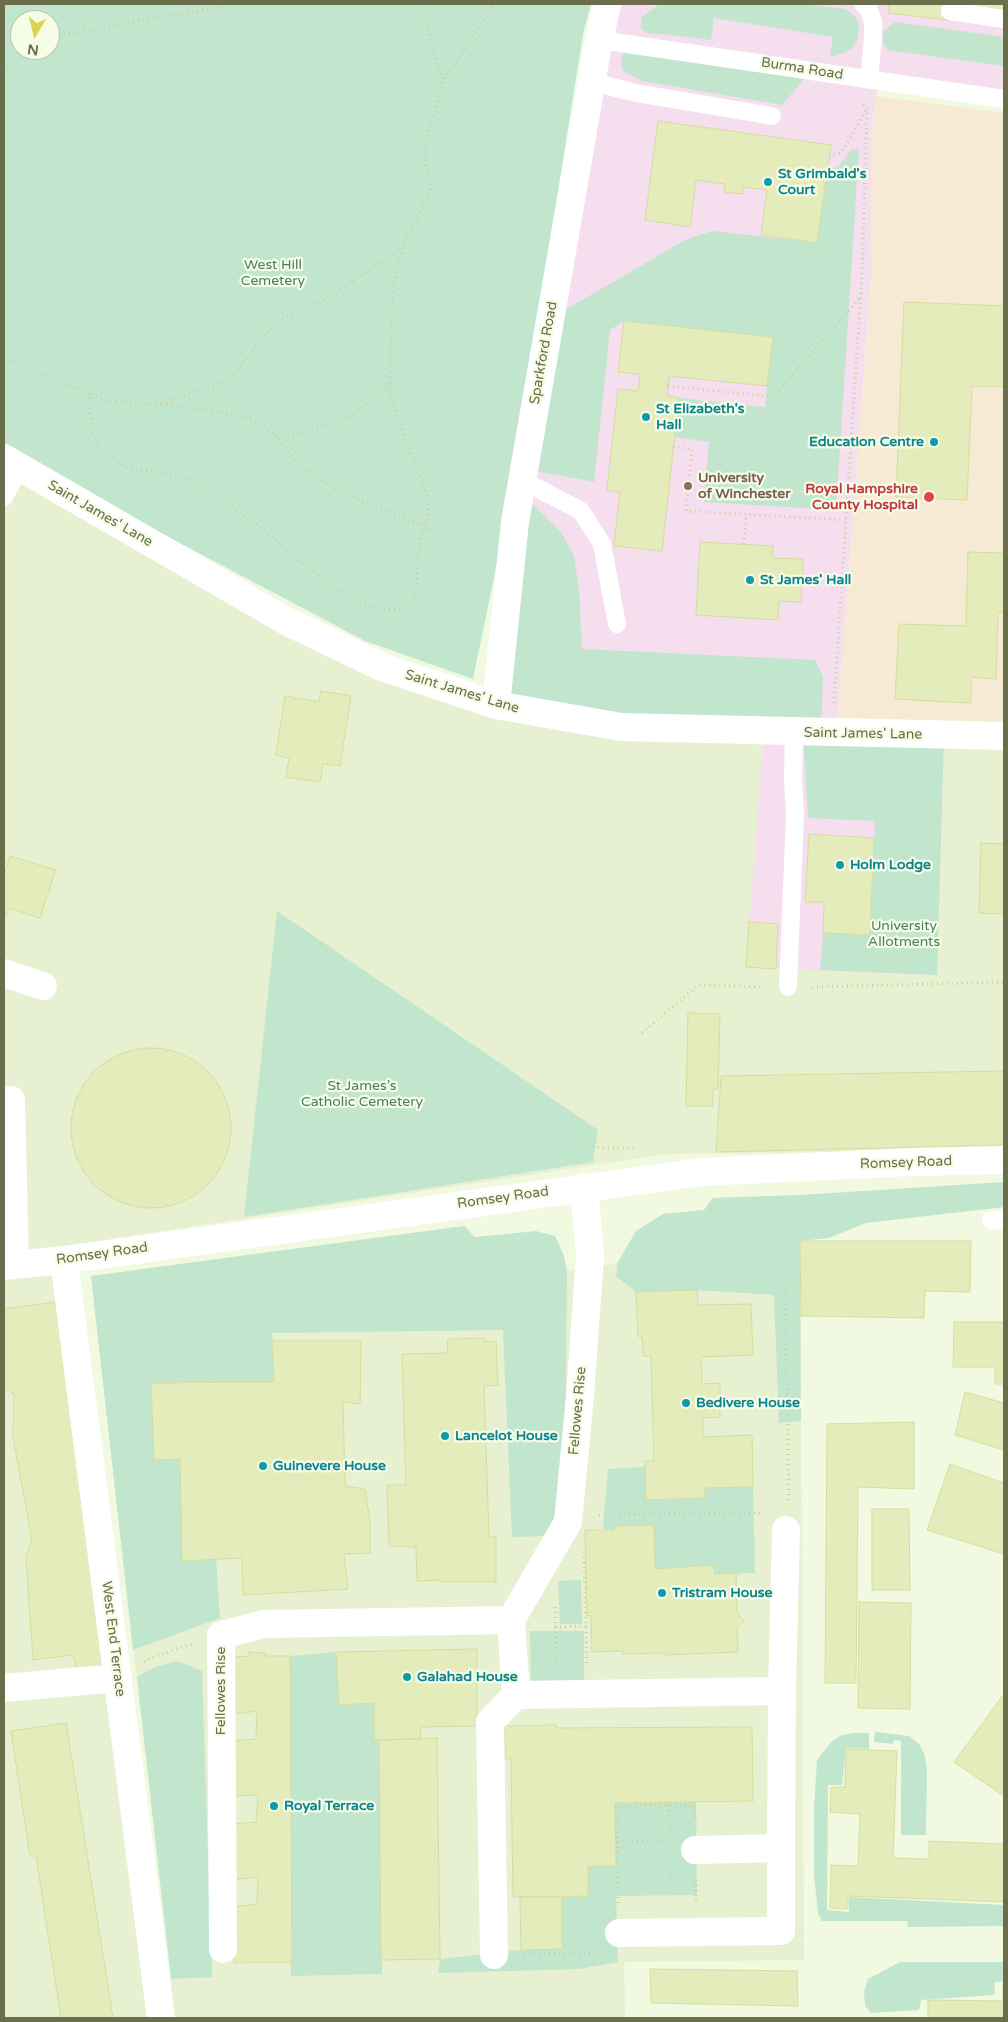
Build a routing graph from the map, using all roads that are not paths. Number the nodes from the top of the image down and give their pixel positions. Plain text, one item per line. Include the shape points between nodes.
1 (607, 4) edge
2 (868, 4) edge
3 (950, 11) dead end
4 (1004, 19) edge
5 (600, 40) junction
6 (869, 80) junction
7 (592, 82) junction
8 (1004, 99) edge
9 (772, 116) dead end
10 (12, 462) edge
11 (522, 480) junction
12 (4, 497) edge
13 (617, 624) dead end
14 (496, 704) junction
15 (794, 732) junction
16 (1004, 736) edge
17 (4, 973) edge
18 (43, 986) dead end
19 (788, 987) road end
20 (7, 1092) edge
21 (1004, 1160) edge
22 (584, 1187) junction
23 (64, 1260) junction
24 (10, 1265) edge
25 (787, 1522) road end
26 (511, 1620) junction
27 (118, 1678) junction
28 (4, 1688) edge
29 (782, 1691) junction
30 (516, 1695) junction
31 (695, 1845) road end
32 (781, 1848) junction
33 (619, 1933) road end
34 (222, 1949) dead end
35 (494, 1955) road end
36 (161, 2018) edge

1 - 5 street, Sparkford Road
2 - 6 lane via 873,21
3 - 4 lane
5 - 6 lane, Burma Road
5 - 7 street, Sparkford Road
6 - 8 lane, Burma Road
7 - 9 lane via 636,93
7 - 11 street, Sparkford Road
10 - 12 lane
10 - 14 street, Saint James' Lane via 286,621 382,667
11 - 13 lane via 581,511 602,544
11 - 14 street, Sparkford Road
14 - 15 street, Saint James' Lane via 621,727
15 - 16 street, Saint James' Lane
15 - 19 lane via 795,814
17 - 18 street
20 - 24 street
21 - 22 street, Romsey Road via 702,1172
22 - 23 street, Romsey Road
22 - 26 street, Fellowes Rise via 590,1256 568,1522
23 - 24 street, Romsey Road
23 - 27 street, West End Terrace
25 - 29 street
26 - 30 street
26 - 34 street, Fellowes Rise via 264,1624 221,1635
27 - 28 street
27 - 36 street, West End Terrace
29 - 30 street
29 - 32 street
30 - 35 street via 490,1722
31 - 32 street
32 - 33 street via 781,1931

